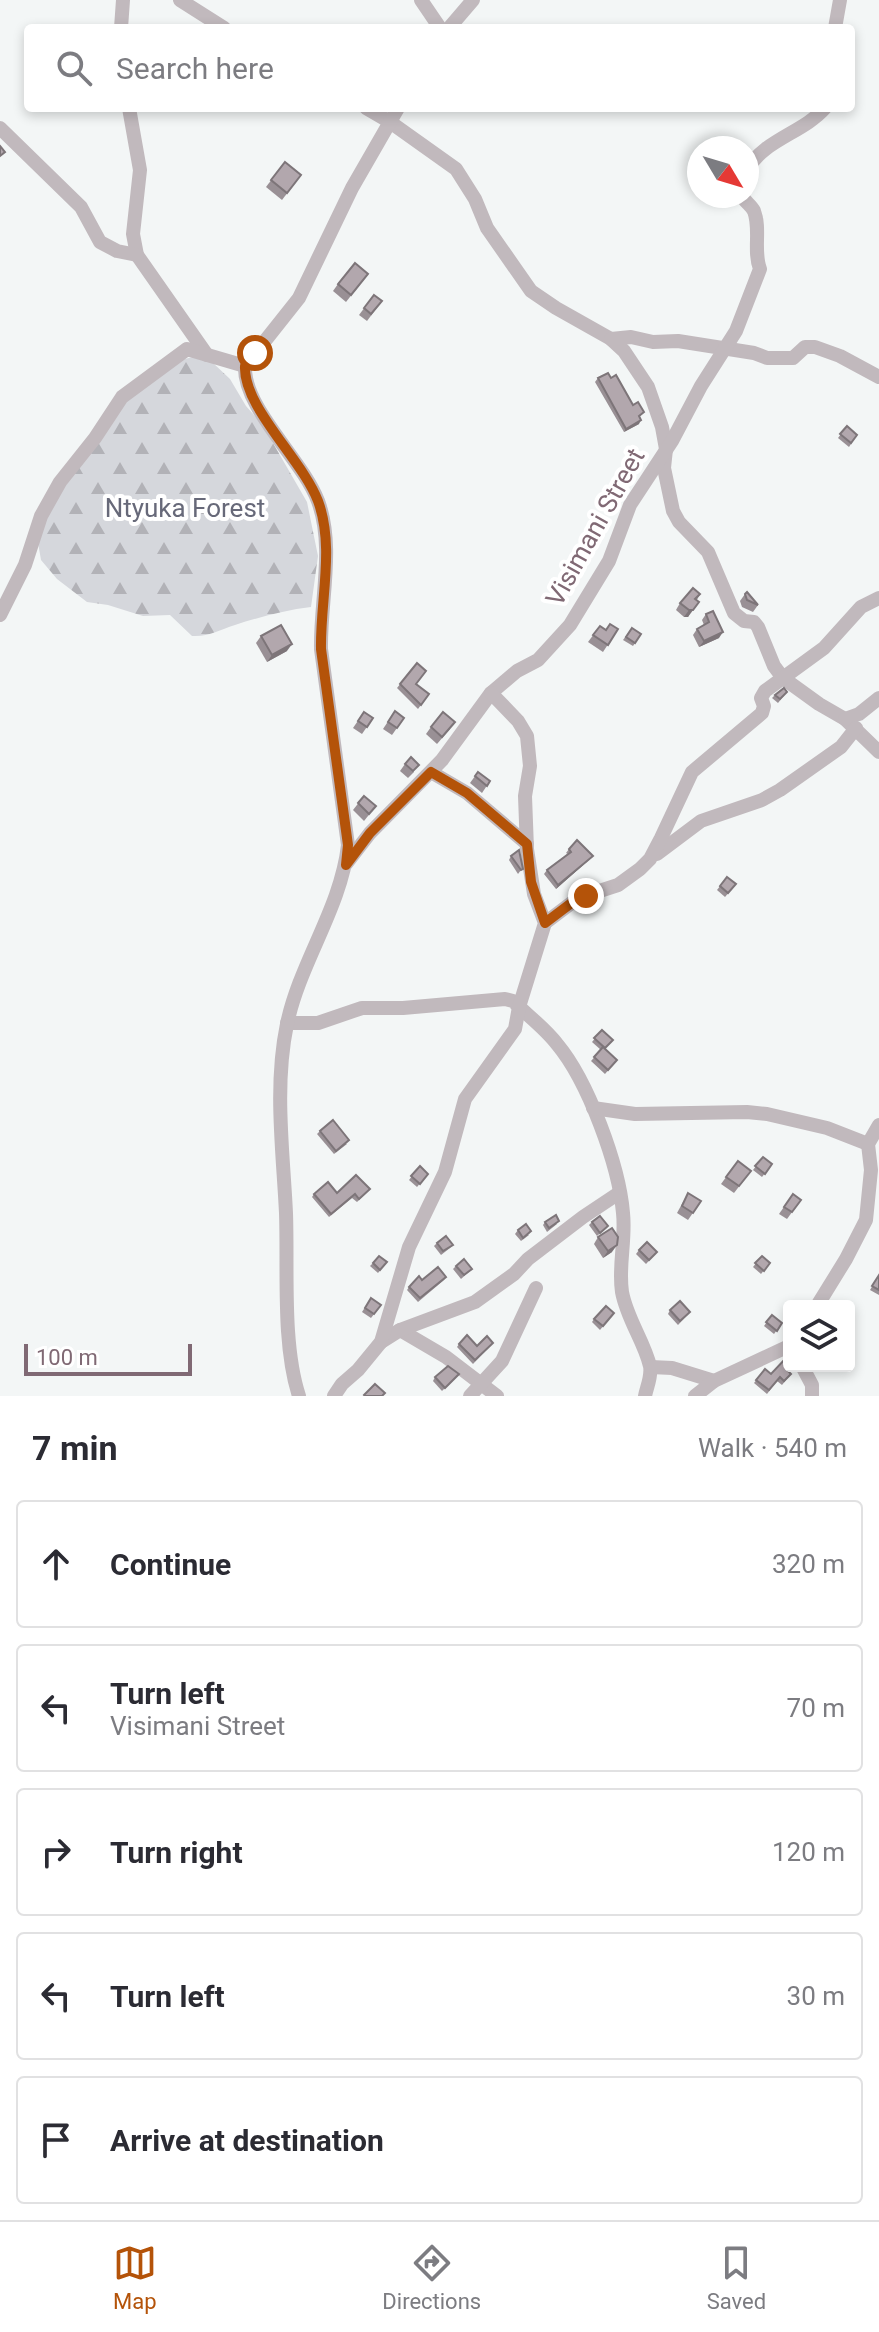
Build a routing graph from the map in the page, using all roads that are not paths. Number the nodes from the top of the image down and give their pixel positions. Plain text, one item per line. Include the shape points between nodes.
1 (123, 0) edge
2 (180, 0) edge
3 (421, 0) edge
4 (473, 0) edge
5 (840, 0) edge
6 (121, 24) edge
7 (218, 24) edge
8 (437, 24) edge
9 (452, 24) edge
10 (836, 24) edge
11 (130, 112) edge
12 (373, 112) edge
13 (396, 112) edge
14 (821, 112) edge
15 (390, 122) junction
16 (0, 128) edge
17 (759, 156) edge
18 (752, 208) edge
19 (137, 255) junction
20 (611, 339) junction
21 (726, 350) junction
22 (208, 355) junction
23 (245, 366) junction
24 (879, 377) edge
25 (666, 449) junction
26 (879, 598) edge
27 (0, 615) edge
28 (783, 678) junction
29 (491, 693) junction
30 (879, 698) edge
31 (850, 723) junction
32 (879, 752) edge
33 (431, 772) junction
34 (527, 844) junction
35 (650, 859) junction
36 (346, 865) junction
37 (545, 923) junction
38 (519, 1007) junction
39 (287, 1023) junction
40 (593, 1108) junction
41 (879, 1125) edge
42 (868, 1144) junction
43 (619, 1193) junction
44 (536, 1288) dead end
45 (821, 1300) edge
46 (400, 1330) junction
47 (381, 1342) junction
48 (783, 1350) edge
49 (651, 1367) junction
50 (805, 1372) edge
51 (714, 1381) junction
52 (475, 1390) edge
53 (642, 1394) edge
54 (299, 1396) edge
55 (334, 1396) edge
56 (497, 1396) edge
57 (695, 1396) edge
58 (812, 1396) edge

1 - 6 street
2 - 7 street
3 - 8 street
4 - 9 street
5 - 10 street
11 - 19 street via 140,170 133,234
12 - 15 street
13 - 15 street
14 - 17 street
15 - 20 street via 456,169 487,228 531,291
15 - 23 street via 299,298
16 - 19 street via 81,207 100,242
18 - 21 street, Visimani Street via 759,273
19 - 22 street
20 - 21 street via 678,341
20 - 25 street via 648,387
21 - 24 street via 771,359 793,358 805,347 815,347
21 - 25 street, Visimani Street
22 - 23 street
22 - 27 street via 194,349 178,353 116,404 51,496
23 - 36 street via 250,394 312,489 324,527 321,649 348,845
25 - 28 street via 664,468 673,511 708,552 734,613 758,627
25 - 29 street, Visimani Street via 625,514 609,561 570,625 548,652
26 - 28 street via 861,607 824,648
28 - 31 street
28 - 35 street via 761,697 762,713 692,772
29 - 33 street, Visimani Street
29 - 34 street via 527,736
30 - 31 street
31 - 32 street
31 - 35 street via 841,747 780,790 701,821
33 - 34 street via 467,793
33 - 36 street, Visimani Street
34 - 37 street via 531,882
35 - 37 street via 618,885 578,898
36 - 39 street
37 - 38 street
38 - 39 street via 513,1001 490,999 362,1008 318,1023
38 - 40 street via 557,1042
38 - 47 street via 514,1033 465,1099 445,1172 409,1247
39 - 54 street via 281,1114 290,1352
40 - 42 street via 635,1114 767,1114
40 - 43 street
41 - 42 street
42 - 45 street via 866,1220
43 - 46 street via 475,1302
43 - 49 street via 624,1223 622,1289
44 - 52 street via 502,1361
46 - 47 street
46 - 52 street via 446,1357
47 - 55 street
48 - 51 street
49 - 51 street
49 - 53 street
50 - 58 street
51 - 57 street
52 - 56 street

